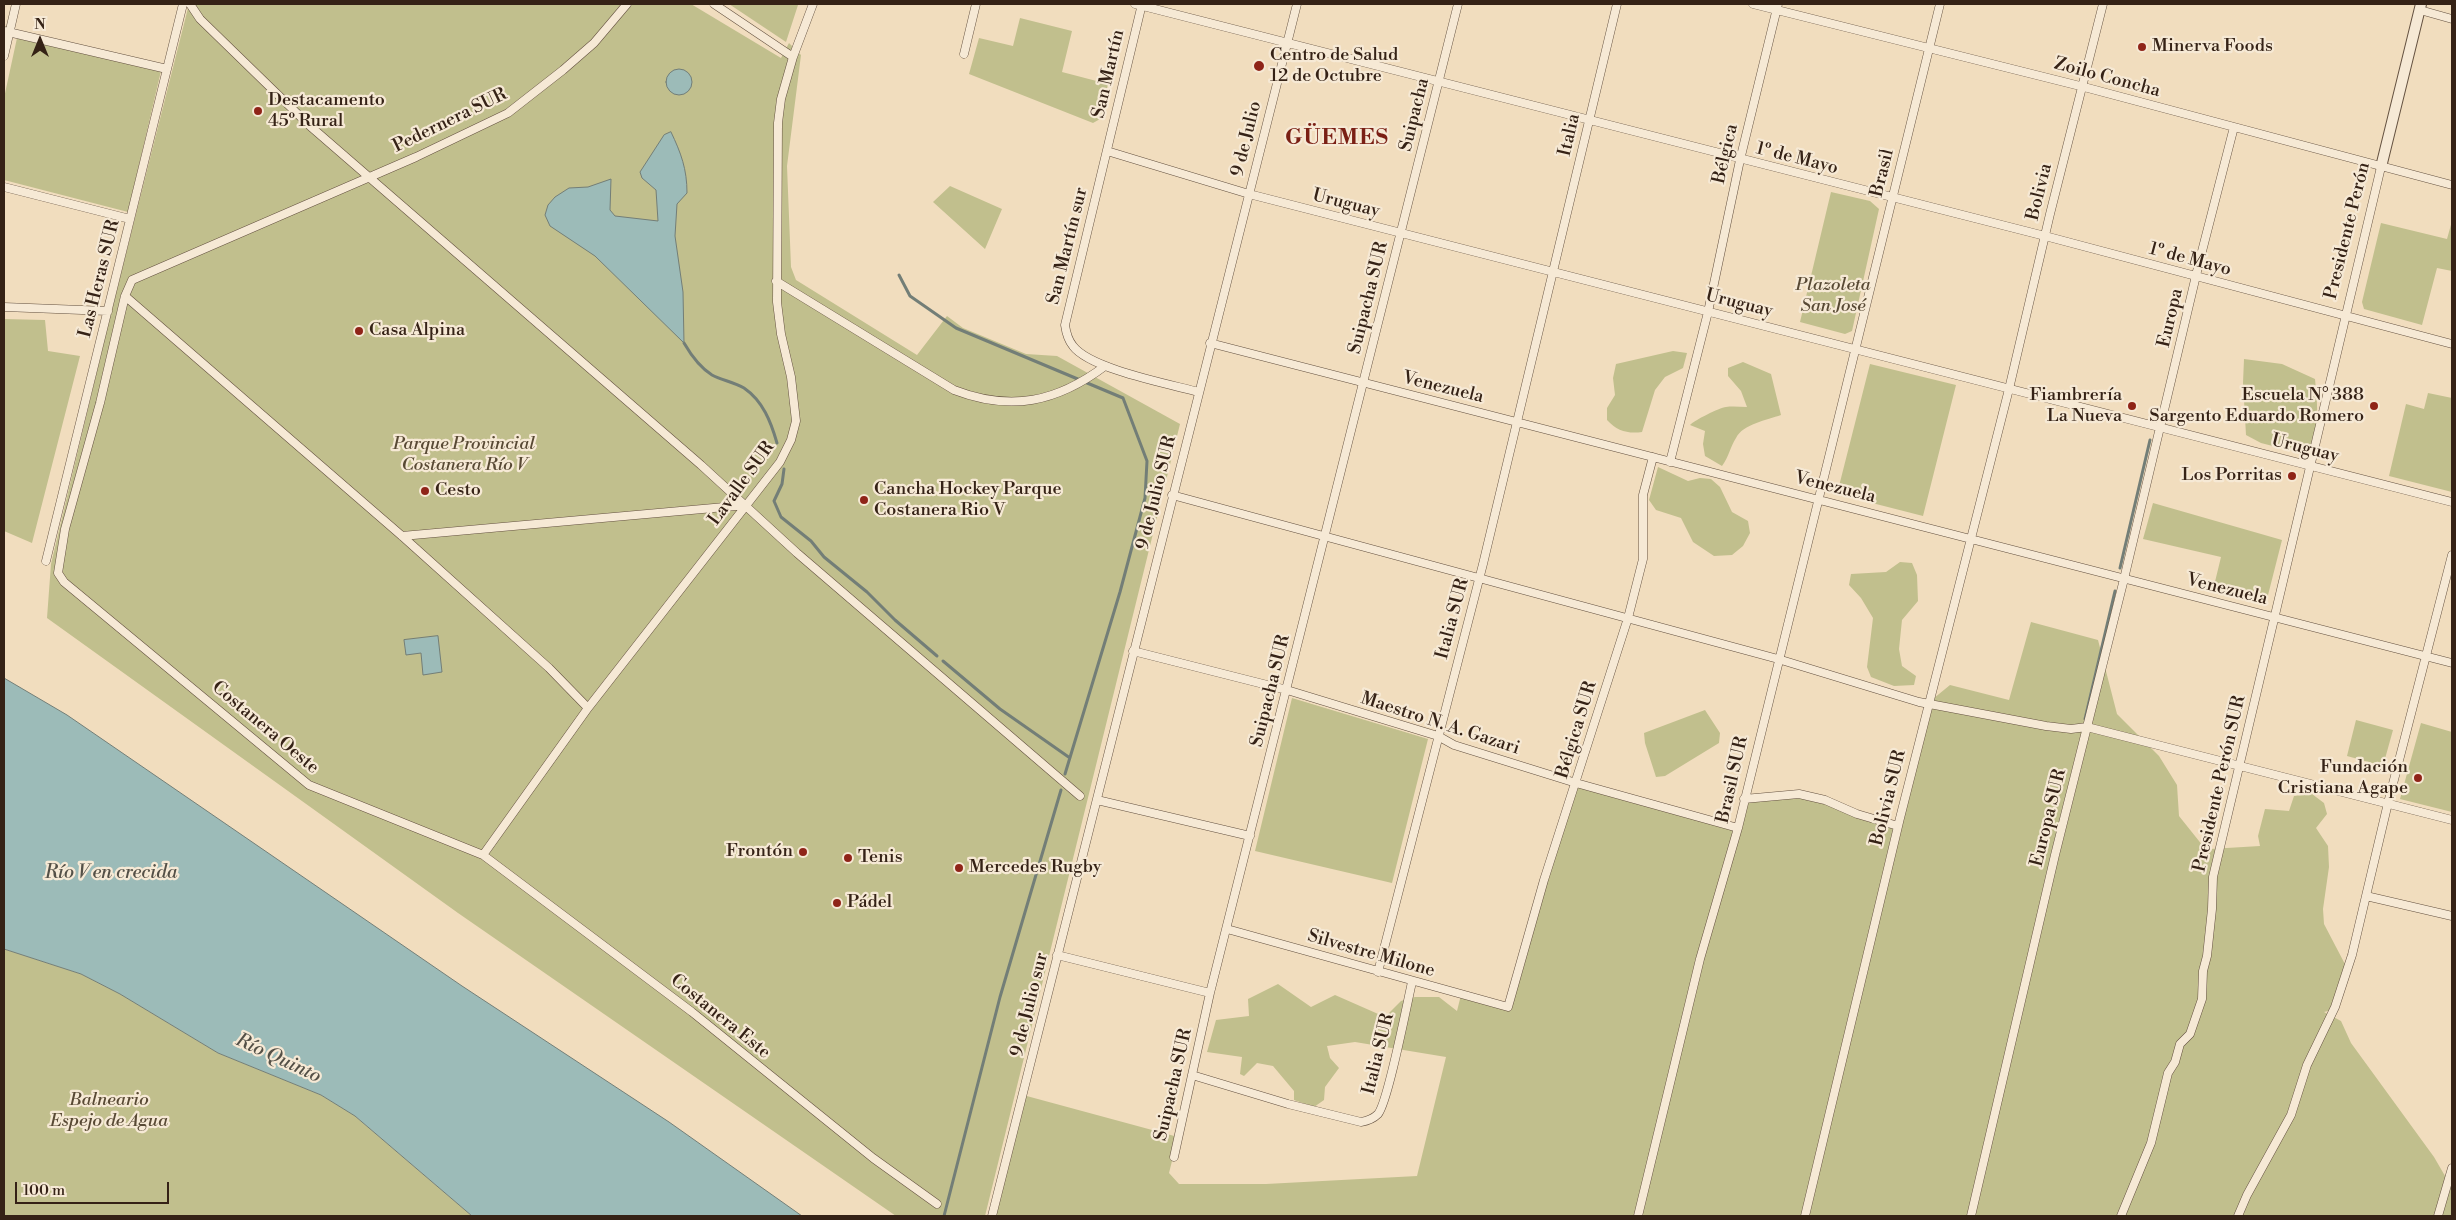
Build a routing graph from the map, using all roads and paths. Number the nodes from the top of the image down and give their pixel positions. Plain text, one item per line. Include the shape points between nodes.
1 (16, 4) edge
2 (184, 4) edge
3 (190, 4) edge
4 (627, 4) edge
5 (714, 4) edge
6 (813, 4) edge
7 (976, 4) edge
8 (1139, 4) edge
9 (1297, 4) edge
10 (1458, 4) edge
11 (1617, 4) edge
12 (1753, 4) edge
13 (1940, 4) edge
14 (2104, 4) edge
15 (1777, 7) edge
16 (2420, 7) edge
17 (2452, 19) edge
18 (6, 32) edge
19 (1287, 43) junction
20 (1929, 49) junction
21 (964, 54) dead end
22 (4, 56) edge
23 (793, 57) junction
24 (167, 69) junction
25 (1438, 82) junction
26 (2084, 87) junction
27 (1589, 121) junction
28 (2234, 127) junction
29 (1107, 152) junction
30 (1740, 160) junction
31 (2381, 167) junction
32 (369, 176) junction
33 (2452, 185) edge
34 (4, 187) edge
35 (1249, 194) junction
36 (1892, 198) junction
37 (130, 218) junction
38 (1401, 233) junction
39 (2045, 236) junction
40 (1553, 272) junction
41 (2196, 277) junction
42 (776, 280) junction
43 (125, 296) junction
44 (4, 307) edge
45 (108, 311) junction
46 (1708, 312) junction
47 (2345, 316) junction
48 (1210, 343) junction
49 (2452, 344) edge
50 (1856, 350) junction
51 (1104, 366) junction
52 (1364, 383) junction
53 (2009, 389) junction
54 (1198, 392) junction
55 (1516, 422) junction
56 (2160, 428) junction
57 (1653, 457) junction
58 (1670, 462) junction
59 (2311, 466) junction
60 (1172, 495) junction
61 (1818, 499) junction
62 (2452, 502) edge
63 (747, 506) junction
64 (402, 536) junction
65 (1325, 536) junction
66 (1970, 539) junction
67 (2452, 555) edge
68 (46, 561) dead end
69 (1479, 577) junction
70 (2124, 579) junction
71 (2273, 617) junction
72 (1628, 618) junction
73 (1133, 651) junction
74 (2425, 656) junction
75 (1778, 659) junction
76 (2452, 663) edge
77 (1287, 690) junction
78 (1928, 703) junction
79 (588, 708) junction
80 (2087, 727) junction
81 (1438, 736) junction
82 (2240, 764) junction
83 (1576, 783) junction
84 (1080, 796) dead end
85 (1744, 799) junction
86 (1097, 800) junction
87 (2388, 803) junction
88 (2452, 820) edge
89 (1898, 826) junction
90 (1738, 828) junction
91 (1250, 836) junction
92 (483, 855) junction
93 (2366, 896) junction
94 (2452, 916) edge
95 (1226, 929) junction
96 (1057, 955) junction
97 (1378, 972) junction
98 (1412, 982) junction
99 (1210, 993) junction
100 (1508, 1007) joint
101 (1192, 1075) junction
102 (1174, 1157) dead end
103 (2452, 1168) edge
104 (937, 1204) dead end
105 (992, 1216) edge
106 (1638, 1216) edge
107 (1805, 1216) edge
108 (1971, 1216) edge
109 (2122, 1216) edge
110 (2238, 1216) edge
111 (2438, 1216) edge

1 - 18 street
2 - 24 street, Las Heras SUR
3 - 32 street via 200,19 310,126
4 - 32 street, Pedernera SUR via 594,43 508,113
5 - 23 street
6 - 23 street, Lavalle SUR
7 - 21 street
8 - 19 street, 1º de Mayo
8 - 29 street, San Martín
9 - 19 street, 9 de Julio
10 - 25 street, Suipacha
11 - 27 street, Italia
12 - 15 street, Zoilo Concha
13 - 20 street, Brasil
14 - 26 street, Bolivia
15 - 20 street, Zoilo Concha
15 - 30 street, Bélgica
16 - 17 street
16 - 31 street, Presidente Perón
18 - 22 street
18 - 24 street
19 - 25 street, 1º de Mayo
19 - 35 street, 9 de Julio
20 - 26 street, Zoilo Concha
20 - 36 street, Brasil
23 - 42 street, Lavalle SUR via 778,123
24 - 37 street, Las Heras SUR
25 - 27 street, 1º de Mayo
25 - 38 street, Suipacha
26 - 28 street, Zoilo Concha
26 - 39 street, Bolivia
27 - 30 street, 1º de Mayo
27 - 40 street, Italia
28 - 31 street, Zoilo Concha
28 - 41 street, Europa
29 - 35 street, Uruguay
29 - 51 street, San Martín sur via 1065,325 1072,346
30 - 36 street, 1º de Mayo
30 - 46 street, Bélgica
31 - 33 street, Zoilo Concha
31 - 47 street, Presidente Perón
32 - 43 street, Pedernera SUR via 132,280
32 - 63 street
34 - 37 street
35 - 38 street, Uruguay
35 - 48 street, 9 de Julio SUR
36 - 39 street, 1º de Mayo
36 - 50 street, Brasil
37 - 45 street, Las Heras SUR
38 - 40 street, Uruguay
38 - 52 street, Suipacha SUR
39 - 41 street, 1º de Mayo
39 - 53 street, Bolivia
40 - 46 street, Uruguay
40 - 55 street, Italia SUR
41 - 47 street, 1º de Mayo
41 - 56 street, Europa
42 - 51 street via 954,390 979,400 1021,403 1077,385
42 - 63 street, Lavalle SUR via 779,322 791,377 796,421 780,462
43 - 64 street
43 - 92 street, Costanera Oeste via 65,529 58,573 64,582 308,785
44 - 45 street
45 - 68 street, Las Heras SUR
46 - 50 street, Uruguay
46 - 58 street
47 - 49 street, 1º de Mayo
47 - 59 street, Presidente Perón
48 - 52 street, Venezuela
48 - 54 street, 9 de Julio SUR
50 - 53 street, Uruguay
50 - 61 street, Brasil SUR
51 - 54 street
52 - 55 street, Venezuela
52 - 65 street, Suipacha SUR
53 - 56 street, Uruguay
53 - 66 street, Bolivia SUR
54 - 60 street, 9 de Julio SUR
55 - 57 street, Venezuela
55 - 69 street, Italia SUR
56 - 59 street, Uruguay
56 - 70 street, Europa SUR
57 - 58 street, Venezuela
57 - 72 street, Bélgica SUR via 1642,496 1642,560
58 - 61 street, Venezuela
59 - 62 street, Uruguay
59 - 71 street, Presidente Perón SUR
60 - 65 street
60 - 73 street, 9 de Julio SUR
61 - 66 street, Venezuela
61 - 75 street, Brasil SUR
63 - 64 street
63 - 79 street, Lavalle SUR
63 - 84 street via 797,553
64 - 79 street via 549,668
65 - 69 street
65 - 77 street, Suipacha SUR
66 - 70 street, Venezuela
66 - 78 street, Bolivia SUR
67 - 74 street
69 - 72 street
69 - 81 street, Italia SUR
70 - 71 street, Venezuela
70 - 80 street, Europa SUR
71 - 74 street, Venezuela
71 - 82 street, Presidente Perón SUR
72 - 75 street
72 - 83 street, Bélgica SUR
73 - 77 street, Maestro N. A. Gazari
73 - 86 street, 9 de Julio SUR
74 - 76 street, Venezuela
74 - 87 street
75 - 78 street
75 - 85 street, Brasil SUR
77 - 81 street, Maestro N. A. Gazari
77 - 91 street, Suipacha SUR
78 - 80 street via 2046,726
78 - 89 street, Bolivia SUR
79 - 92 street, Lavalle SUR
80 - 82 street
80 - 108 street, Europa SUR
81 - 83 street, Maestro N. A. Gazari via 1454,745
81 - 97 street, Italia SUR
82 - 87 street
82 - 109 street, Presidente Perón SUR via 2213,877 2207,956 2202,971 2202,999 2190,1034 2180,1044 2168,1072 2151,1143
83 - 90 street, Maestro N. A. Gazari
83 - 100 street, Bélgica SUR
85 - 89 street via 1800,794
85 - 90 street, Brasil SUR
86 - 91 street
86 - 96 street, 9 de Julio sur
87 - 88 street
87 - 93 street
89 - 107 street, Bolivia SUR
90 - 106 street, Brasil SUR via 1700,959
91 - 95 street, Suipacha SUR
92 - 104 street, Costanera Este via 692,1012 873,1158
93 - 94 street
93 - 110 street via 2335,1007 2307,1065 2291,1115
95 - 97 street, Silvestre Milone
95 - 99 street, Suipacha SUR
96 - 99 street
96 - 105 street, 9 de Julio sur
97 - 98 street, Silvestre Milone
98 - 100 street, Silvestre Milone
98 - 101 street, Italia SUR via 1379,1113 1370,1120 1361,1122 1288,1104
99 - 101 street, Suipacha SUR
101 - 102 street, Suipacha SUR
103 - 111 street

